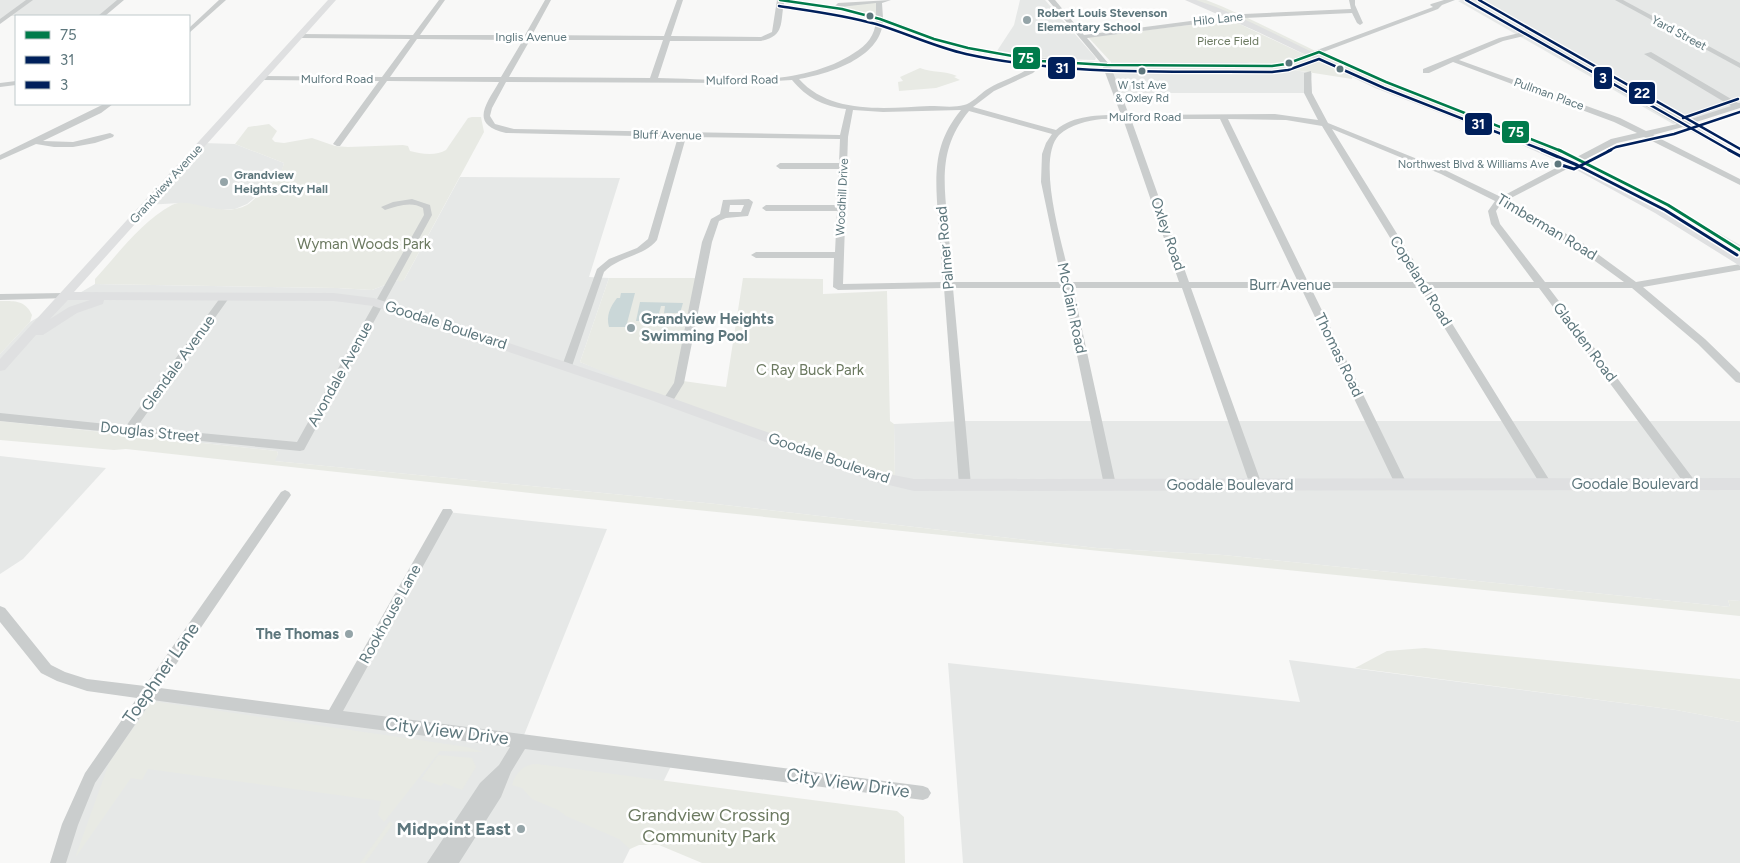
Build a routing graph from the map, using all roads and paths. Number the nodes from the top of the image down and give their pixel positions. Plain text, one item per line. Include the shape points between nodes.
1 (30, 0) edge
2 (121, 0) edge
3 (223, 0) edge
4 (332, 0) edge
5 (442, 0) edge
6 (548, 0) edge
7 (680, 0) edge
8 (780, 0) edge
9 (888, 0) edge
10 (1051, 0) edge
11 (1189, 0) edge
12 (1206, 0) edge
13 (1352, 0) edge
14 (1452, 0) edge
15 (1466, 0) edge
16 (1618, 0) edge
17 (879, 1) edge
18 (829, 6) junction
19 (1355, 11) junction
20 (102, 15) edge
21 (1244, 16) junction
22 (1231, 18) junction
23 (880, 19) junction
24 (0, 22) edge
25 (1360, 23) dead end
26 (190, 30) edge
27 (1524, 34) junction
28 (300, 36) junction
29 (415, 36) junction
30 (528, 37) junction
31 (1081, 37) junction
32 (667, 38) junction
33 (1315, 53) junction
34 (1648, 54) dead end
35 (1453, 60) junction
36 (1041, 61) junction
37 (1107, 65) junction
38 (1740, 66) edge
39 (1426, 71) dead end
40 (1308, 73) dead end
41 (262, 78) junction
42 (794, 78) junction
43 (385, 79) junction
44 (504, 80) junction
45 (653, 81) junction
46 (15, 84) edge
47 (0, 86) edge
48 (107, 105) edge
49 (1739, 105) edge
50 (850, 107) junction
51 (966, 108) junction
52 (1126, 117) junction
53 (1223, 117) junction
54 (1324, 124) junction
55 (1684, 124) junction
56 (1056, 133) junction
57 (1644, 134) junction
58 (110, 135) dead end
59 (682, 136) junction
60 (844, 138) junction
61 (35, 141) junction
62 (337, 144) dead end
63 (1740, 156) edge
64 (0, 158) edge
65 (1576, 161) junction
66 (780, 166) dead end
67 (843, 166) junction
68 (1740, 182) edge
69 (1503, 200) junction
70 (386, 207) dead end
71 (766, 208) dead end
72 (842, 208) junction
73 (724, 214) dead end
74 (1740, 250) edge
75 (756, 255) dead end
76 (839, 255) junction
77 (1740, 262) edge
78 (1740, 267) edge
79 (948, 285) junction
80 (1067, 285) junction
81 (1186, 285) junction
82 (1305, 285) junction
83 (1424, 285) junction
84 (1543, 285) junction
85 (1636, 285) junction
86 (838, 287) joint
87 (64, 296) junction
88 (140, 296) junction
89 (226, 296) junction
90 (0, 297) edge
91 (380, 303) junction
92 (22, 344) junction
93 (566, 366) junction
94 (0, 367) edge
95 (1740, 379) edge
96 (667, 401) junction
97 (0, 417) edge
98 (129, 430) junction
99 (300, 447) joint
100 (1401, 484) junction
101 (1546, 484) junction
102 (1691, 484) junction
103 (1740, 484) edge
104 (965, 485) junction
105 (1110, 485) junction
106 (1256, 485) junction
107 (285, 495) dead end
108 (447, 512) dead end
109 (0, 612) edge
110 (147, 693) junction
111 (333, 716) junction
112 (522, 741) junction
113 (923, 793) dead end
114 (454, 844) junction
115 (58, 863) edge
116 (435, 863) edge
117 (450, 863) edge

1 - 24 street
2 - 20 street
3 - 26 street
4 - 28 main road, Grandview Avenue
5 - 29 street
6 - 30 street
7 - 32 street
8 - 18 street
8 - 32 street, Inglis Avenue via 775,33 770,37
9 - 17 street
10 - 31 street, Oxley Road
11 - 22 main road
12 - 21 main road
13 - 19 street
14 - 33 street
15 - 27 street
16 - 38 street, Yard Street
17 - 18 street
17 - 23 street
18 - 23 street
19 - 21 street, Hilo Lane
19 - 25 street
21 - 22 street, Hilo Lane
21 - 33 main road
22 - 31 street, Hilo Lane
22 - 33 main road
23 - 36 street via 960,46
23 - 42 street via 875,39 859,54 831,68
27 - 35 street via 1501,39
27 - 55 street
28 - 29 street, Inglis Avenue
28 - 41 main road, Grandview Avenue
29 - 30 street, Inglis Avenue
29 - 43 street
30 - 32 street, Inglis Avenue
30 - 44 street
31 - 37 street, Oxley Road
32 - 45 street
33 - 37 street via 1272,66
33 - 65 main road via 1524,135
34 - 49 street
35 - 39 street
35 - 57 street, Pullman Place via 1599,112
36 - 37 street
36 - 51 street, Palmer Road via 1037,68 1003,83
37 - 52 street, Oxley Road
40 - 54 street, Copeland Road via 1308,93
41 - 43 street, Mulford Road
41 - 87 main road, Grandview Avenue
42 - 45 street, Mulford Road
42 - 50 street, Mulford Road via 811,95
43 - 44 street, Mulford Road
43 - 62 street
44 - 45 street, Mulford Road
44 - 59 street, Bluff Avenue via 486,114 491,126 516,132
46 - 47 street
48 - 61 street
49 - 55 street
50 - 51 street, Mulford Road
50 - 60 street, Woodhill Drive
51 - 56 street, Mulford Road
51 - 79 street, Palmer Road via 943,145 940,162
52 - 53 street, Mulford Road
52 - 56 street, Mulford Road via 1081,119
52 - 81 street, Oxley Road
53 - 54 street, Mulford Road via 1282,117
53 - 82 street, Thomas Road
54 - 69 street, Timberman Road via 1435,168
54 - 83 street, Copeland Road
55 - 57 street
55 - 63 street
56 - 80 street, McClain Road via 1048,145 1043,164
57 - 65 street via 1614,141
57 - 68 street, Pullman Place
58 - 61 street via 82,144 52,145
59 - 60 street, Bluff Avenue
59 - 93 street via 652,240 644,249 608,263 600,271
60 - 67 street, Woodhill Drive
61 - 64 street
65 - 69 street
65 - 74 main road via 1668,206
65 - 77 main road
66 - 67 street
67 - 72 street, Woodhill Drive
69 - 84 street, Gladden Road via 1494,206 1494,220
69 - 85 street, Timberman Road via 1558,230
70 - 91 street, Avondale Avenue via 419,202 427,207 428,215
71 - 72 street
72 - 76 street, Woodhill Drive
73 - 96 street via 715,219 707,242 679,383
75 - 76 street
76 - 86 street, Woodhill Drive
78 - 85 street, Burr Avenue
79 - 80 street, Burr Avenue
79 - 86 street, Burr Avenue
79 - 104 street, Palmer Road
80 - 81 street, Burr Avenue
80 - 105 street, McClain Road
81 - 82 street, Burr Avenue
81 - 106 street, Oxley Road
82 - 83 street, Burr Avenue
82 - 100 street, Thomas Road
83 - 84 street, Burr Avenue
83 - 101 street, Copeland Road
84 - 85 street, Burr Avenue
84 - 102 street, Gladden Road
85 - 95 street, Timberman Road
87 - 88 main road, Goodale Boulevard
87 - 90 street, Goodale Boulevard
87 - 92 main road, Grandview Avenue
88 - 89 main road, Goodale Boulevard
88 - 92 main road via 83,305
89 - 91 main road, Goodale Boulevard via 334,297
89 - 98 street, Glendale Avenue
91 - 93 main road, Goodale Boulevard
91 - 99 street, Avondale Avenue
92 - 94 main road, Grandview Avenue
93 - 96 main road, Goodale Boulevard
96 - 104 main road, Goodale Boulevard via 877,477 914,484
97 - 98 street, Douglas Street
98 - 99 street, Douglas Street
100 - 101 main road, Goodale Boulevard
100 - 106 main road, Goodale Boulevard
101 - 102 main road, Goodale Boulevard
102 - 103 main road, Goodale Boulevard
104 - 105 main road, Goodale Boulevard
105 - 106 main road, Goodale Boulevard
107 - 110 street, Toephner Lane
108 - 111 street, Rookhouse Lane
109 - 110 street, City View Drive via 46,669 87,685
110 - 111 street, City View Drive
110 - 115 street, Toephner Lane via 90,778 70,824
111 - 112 street, City View Drive
112 - 113 street, City View Drive
112 - 114 street via 505,768 496,792
114 - 116 street
114 - 117 street

